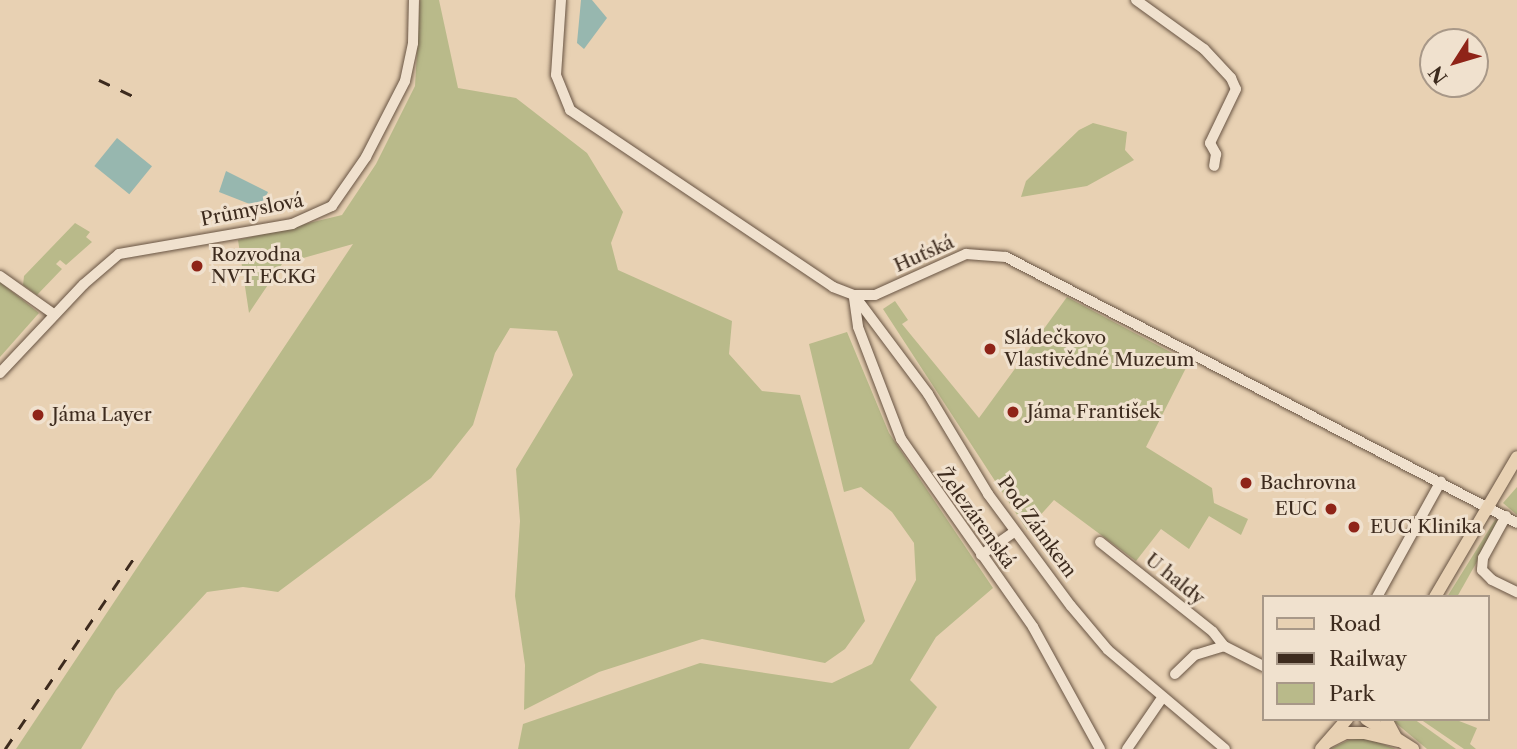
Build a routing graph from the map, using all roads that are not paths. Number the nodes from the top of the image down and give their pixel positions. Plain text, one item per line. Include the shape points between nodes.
1 (414, 0) edge
2 (561, 0) edge
3 (1136, 0) edge
4 (1213, 166) dead end
5 (0, 276) edge
6 (854, 295) junction
7 (55, 315) junction
8 (0, 373) edge
9 (1517, 457) edge
10 (1441, 481) junction
11 (1488, 504) junction
12 (1506, 516) junction
13 (1517, 523) edge
14 (1014, 531) junction
15 (1100, 542) dead end
16 (981, 555) junction
17 (1517, 592) edge
18 (1378, 595) edge
19 (1436, 595) edge
20 (1224, 646) junction
21 (1262, 665) edge
22 (1175, 674) dead end
23 (1162, 698) junction
24 (1345, 721) edge
25 (1369, 721) edge
26 (1387, 721) edge
27 (1398, 741) junction
28 (1325, 746) edge
29 (1100, 749) edge
30 (1127, 749) edge
31 (1225, 749) edge
32 (1413, 749) edge

1 - 7 street, Průmyslová via 413,43 405,81 366,157 332,206 292,223 125,251
2 - 6 street via 556,75 570,110 810,272
3 - 4 street via 1204,49 1231,78 1236,89 1209,143 1216,154
5 - 7 street
6 - 10 street, Huťská via 875,295 967,254 1006,257
6 - 14 street, Pod Zámkem via 928,394
6 - 16 street, Železárenská via 858,327 901,439
7 - 8 street, Průmyslová
9 - 11 main road
10 - 11 street, Huťská
10 - 18 street
11 - 12 street, Huťská
11 - 19 main road
12 - 13 street, Huťská
12 - 17 street via 1483,558 1482,570
14 - 16 street
14 - 23 street, Pod Zámkem via 1108,650
15 - 20 street, U haldy via 1213,632
16 - 29 street, Železárenská via 1033,627
20 - 21 street, U haldy
20 - 22 street via 1195,655
23 - 30 street
23 - 31 street, Pod Zámkem
24 - 28 main road
25 - 27 main road
26 - 27 main road
27 - 28 main road via 1346,733
27 - 32 main road

